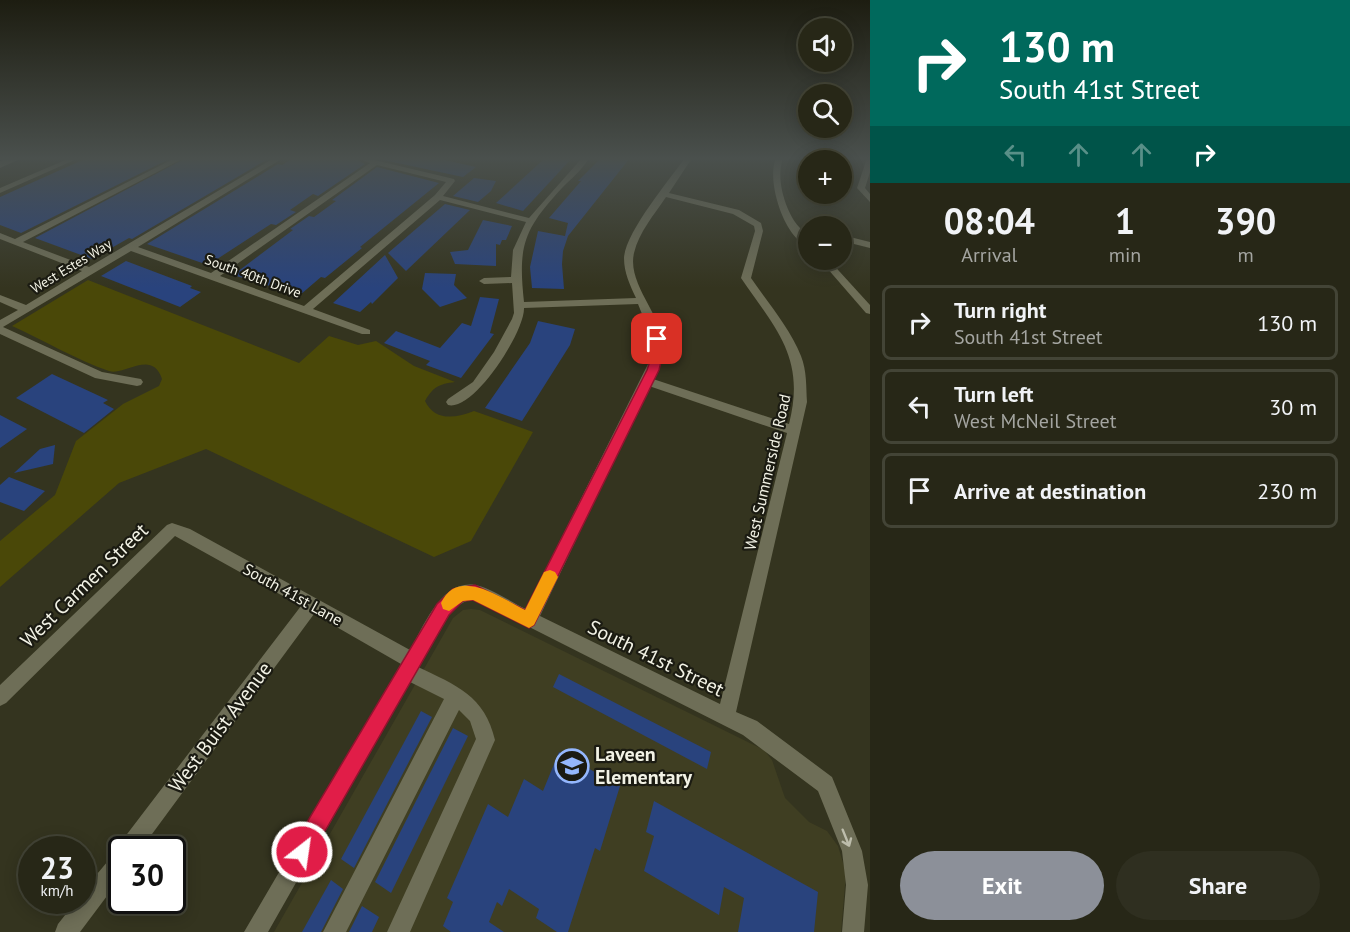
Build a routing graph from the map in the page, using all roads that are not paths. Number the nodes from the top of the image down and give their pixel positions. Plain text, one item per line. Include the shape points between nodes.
1 (95, 201) edge
2 (206, 201) edge
3 (320, 201) edge
4 (433, 201) edge
5 (455, 201) edge
6 (548, 201) edge
7 (659, 201) edge
8 (695, 201) edge
9 (780, 201) edge
10 (531, 221) junction
11 (794, 228) junction
12 (798, 229) edge
13 (798, 232) edge
14 (0, 236) edge
15 (852, 240) edge
16 (16, 242) junction
17 (870, 245) edge
18 (130, 247) junction
19 (833, 270) edge
20 (90, 271) junction
21 (212, 277) junction
22 (484, 280) dead end
23 (514, 280) junction
24 (0, 298) edge
25 (640, 301) junction
26 (518, 305) junction
27 (26, 309) junction
28 (304, 310) junction
29 (870, 311) edge
30 (0, 324) edge
31 (0, 330) edge
32 (366, 332) dead end
33 (647, 381) junction
34 (137, 382) dead end
35 (452, 402) dead end
36 (795, 431) junction
37 (172, 529) joint
38 (312, 604) junction
39 (529, 620) junction
40 (410, 666) junction
41 (456, 696) junction
42 (0, 697) edge
43 (726, 717) junction
44 (138, 836) edge
45 (108, 876) edge
46 (66, 932) edge
47 (255, 932) edge
48 (334, 932) edge
49 (398, 932) edge
50 (853, 932) edge

1 - 16 street
2 - 18 street, West Estes Way
3 - 21 street
4 - 28 street
5 - 10 street
6 - 10 street
7 - 25 street via 637,233 629,255 630,273
8 - 36 street, West Summerside Road via 726,209 758,225 746,278 786,336 800,374 801,402
9 - 11 street
10 - 23 street via 515,256
11 - 12 street
11 - 13 street
14 - 16 street
15 - 17 street
16 - 20 street
18 - 20 street, West Estes Way
18 - 21 street, South 40th Drive
19 - 29 street
20 - 27 street, West Estes Way
21 - 28 street, South 40th Drive
22 - 23 street
23 - 26 street
24 - 27 street
25 - 26 street
25 - 33 street via 657,339 657,358
26 - 35 street via 518,320 510,338 473,390
27 - 30 street, West Estes Way
28 - 32 street, South 40th Drive
31 - 34 street via 99,375
33 - 36 street
33 - 39 street
36 - 43 street, West Summerside Road
37 - 38 street, South 41st Lane
37 - 42 street, West Carmen Street
38 - 40 street, South 41st Lane
38 - 44 street, West Buist Avenue
39 - 40 street, South 41st Street via 475,592 459,594 443,609
39 - 43 street, South 41st Street
40 - 41 street, South 41st Lane
40 - 47 street
41 - 48 street
41 - 49 street, South 41st Lane via 475,711 485,728 486,740
43 -> 50 street, South 41st Street via 750,729 825,784 852,851 857,885
45 - 46 street

